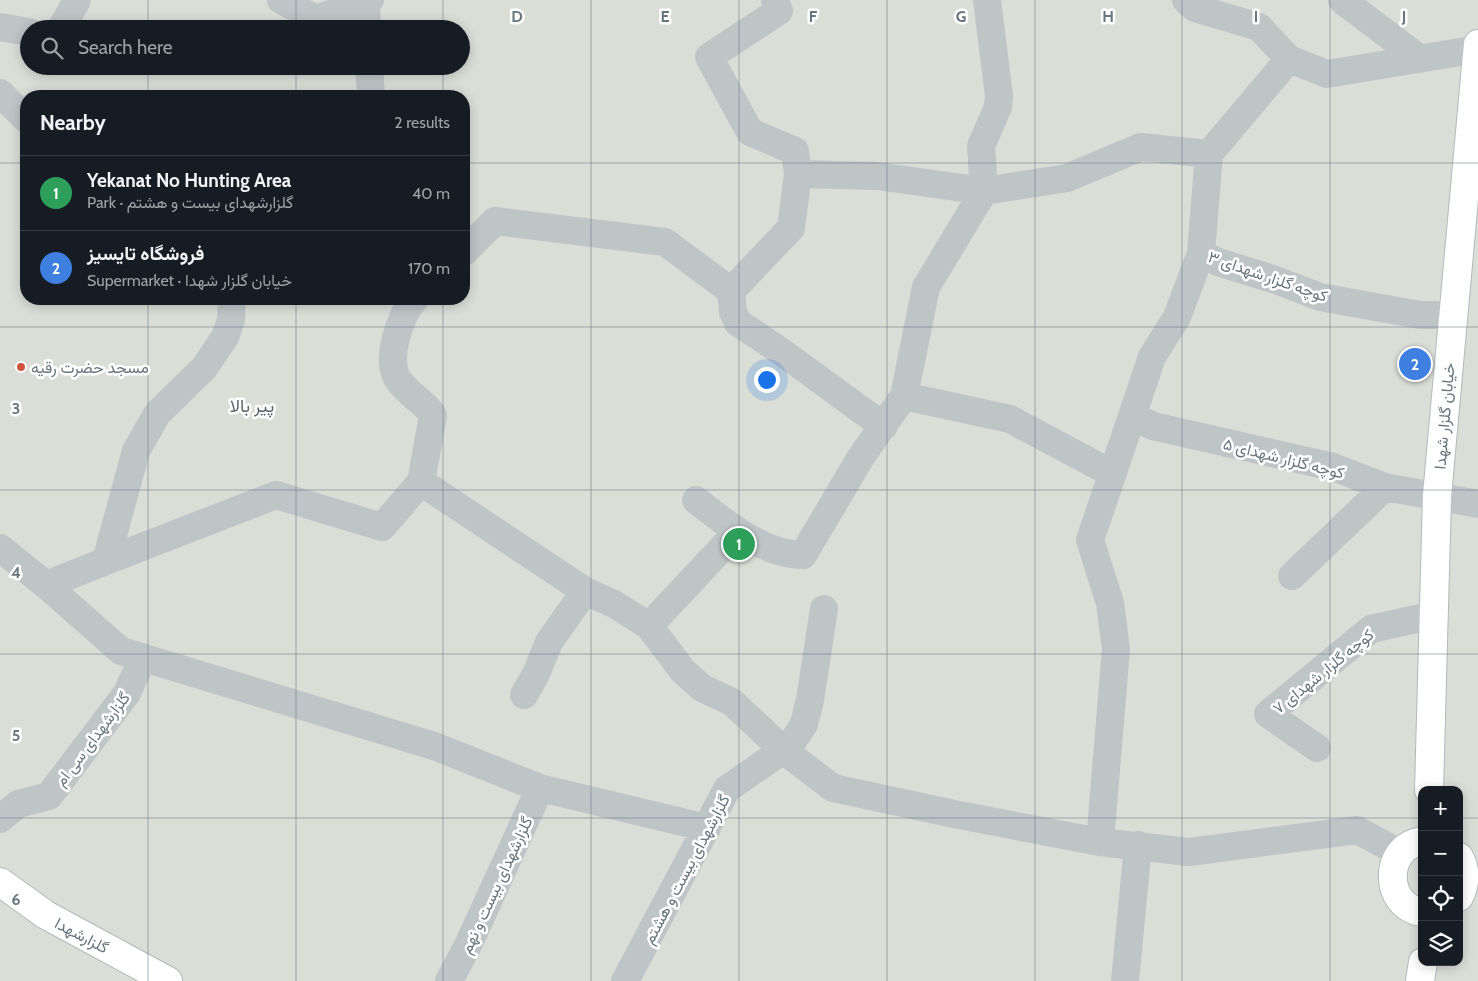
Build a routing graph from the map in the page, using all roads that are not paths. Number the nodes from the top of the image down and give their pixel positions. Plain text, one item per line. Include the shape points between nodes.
1 (76, 0) edge
2 (281, 0) edge
3 (775, 0) edge
4 (987, 0) edge
5 (1186, 0) edge
6 (1342, 0) edge
7 (362, 1) edge
8 (66, 20) edge
9 (365, 20) edge
10 (0, 27) edge
11 (20, 30) edge
12 (1478, 44) edge
13 (1478, 49) edge
14 (1289, 59) junction
15 (1420, 59) junction
16 (370, 75) edge
17 (371, 90) edge
18 (0, 93) edge
19 (20, 113) edge
20 (1209, 154) junction
21 (798, 174) junction
22 (984, 191) junction
23 (470, 246) edge
24 (1201, 253) junction
25 (731, 291) junction
26 (232, 305) edge
27 (409, 305) edge
28 (1453, 315) junction
29 (904, 396) junction
30 (1132, 416) junction
31 (884, 426) junction
32 (1111, 472) junction
33 (421, 482) junction
34 (1385, 488) junction
35 (1437, 496) junction
36 (696, 500) dead end
37 (1478, 504) edge
38 (737, 532) junction
39 (0, 548) edge
40 (106, 561) junction
41 (1292, 576) dead end
42 (46, 585) junction
43 (584, 591) junction
44 (824, 609) dead end
45 (1434, 615) junction
46 (650, 626) junction
47 (143, 657) junction
48 (524, 695) dead end
49 (1317, 748) dead end
50 (783, 750) junction
51 (1430, 786) edge
52 (540, 788) junction
53 (0, 819) edge
54 (707, 828) junction
55 (1100, 842) junction
56 (1138, 845) junction
57 (1411, 847) edge
58 (1463, 868) edge
59 (0, 882) edge
60 (1467, 890) edge
61 (1418, 910) edge
62 (1422, 966) edge
63 (168, 981) edge
64 (449, 981) edge
65 (625, 981) edge
66 (1125, 981) edge
67 (1420, 981) edge

1 - 8 street
2 - 7 street via 316,18
3 - 21 street via 779,11 709,57 750,132 795,152
4 - 22 street via 999,96 998,107 981,146
5 - 14 street via 1194,8 1259,27
6 - 15 street
7 - 9 street
10 - 11 street
12 - 13 main road, خیابان گلزار شهدا
13 - 15 street
13 - 28 main road, خیابان گلزار شهدا
14 - 15 street via 1327,74
14 - 20 street
16 - 17 street
18 - 19 street
20 - 22 street via 1142,146 1067,178
20 - 24 street
21 - 22 street via 877,176
21 - 25 street via 791,228
22 - 29 street via 926,287
23 - 25 street via 495,221 665,242
24 - 28 street, کوچه گلزار شهدای ۳ via 1218,262 1320,297 1420,315
24 - 30 street via 1178,318 1152,357
25 - 31 street via 733,312 738,323
26 - 40 street via 225,338 204,368 156,414 136,451
27 - 33 street via 391,358 397,380 418,402 430,409 433,416
28 - 35 main road, خیابان گلزار شهدا
29 - 31 street
29 - 32 street via 1010,419
30 - 32 street
30 - 34 street, کوچه گلزار شهدای ۵ via 1153,426 1333,467
31 - 38 street via 861,457 803,555 790,555
32 - 55 street via 1090,540 1110,603 1116,649
33 - 40 street via 382,527 276,495
33 - 43 street
34 - 35 street, کوچه گلزار شهدای ۵
34 - 41 street
35 - 37 street, کوچه گلزار شهدای ۵
35 - 45 main road, خیابان گلزار شهدا
36 - 38 street
38 - 46 street
39 - 42 street
40 - 42 street
42 - 47 street via 121,650
43 - 46 street via 614,604
43 - 48 street via 549,642
44 - 50 street, گلزارشهدای بیست و هشتم via 804,724
45 - 49 street, کوچه گلزار شهدای ۷ via 1370,629 1268,714
45 - 51 main road, خیابان گلزار شهدا
46 - 50 street via 683,671 702,688 732,702
47 - 52 street via 434,746
47 - 53 street, گلزارشهدای سی ام via 127,693 49,796 18,804
50 - 54 street, گلزارشهدای بیست و هشتم via 727,789
50 - 55 street via 833,788
52 - 54 street
52 - 64 street, گلزارشهدای بیست و نهم
54 - 65 street, گلزارشهدای بیست و هشتم
55 - 56 street
56 - 57 street via 1189,852 1357,830
56 - 66 street
57 - 61 main road via 1394,863 1391,875 1398,897 1406,906
58 - 60 main road
59 - 63 main road, گلزارشهدا via 46,916
62 - 67 main road

